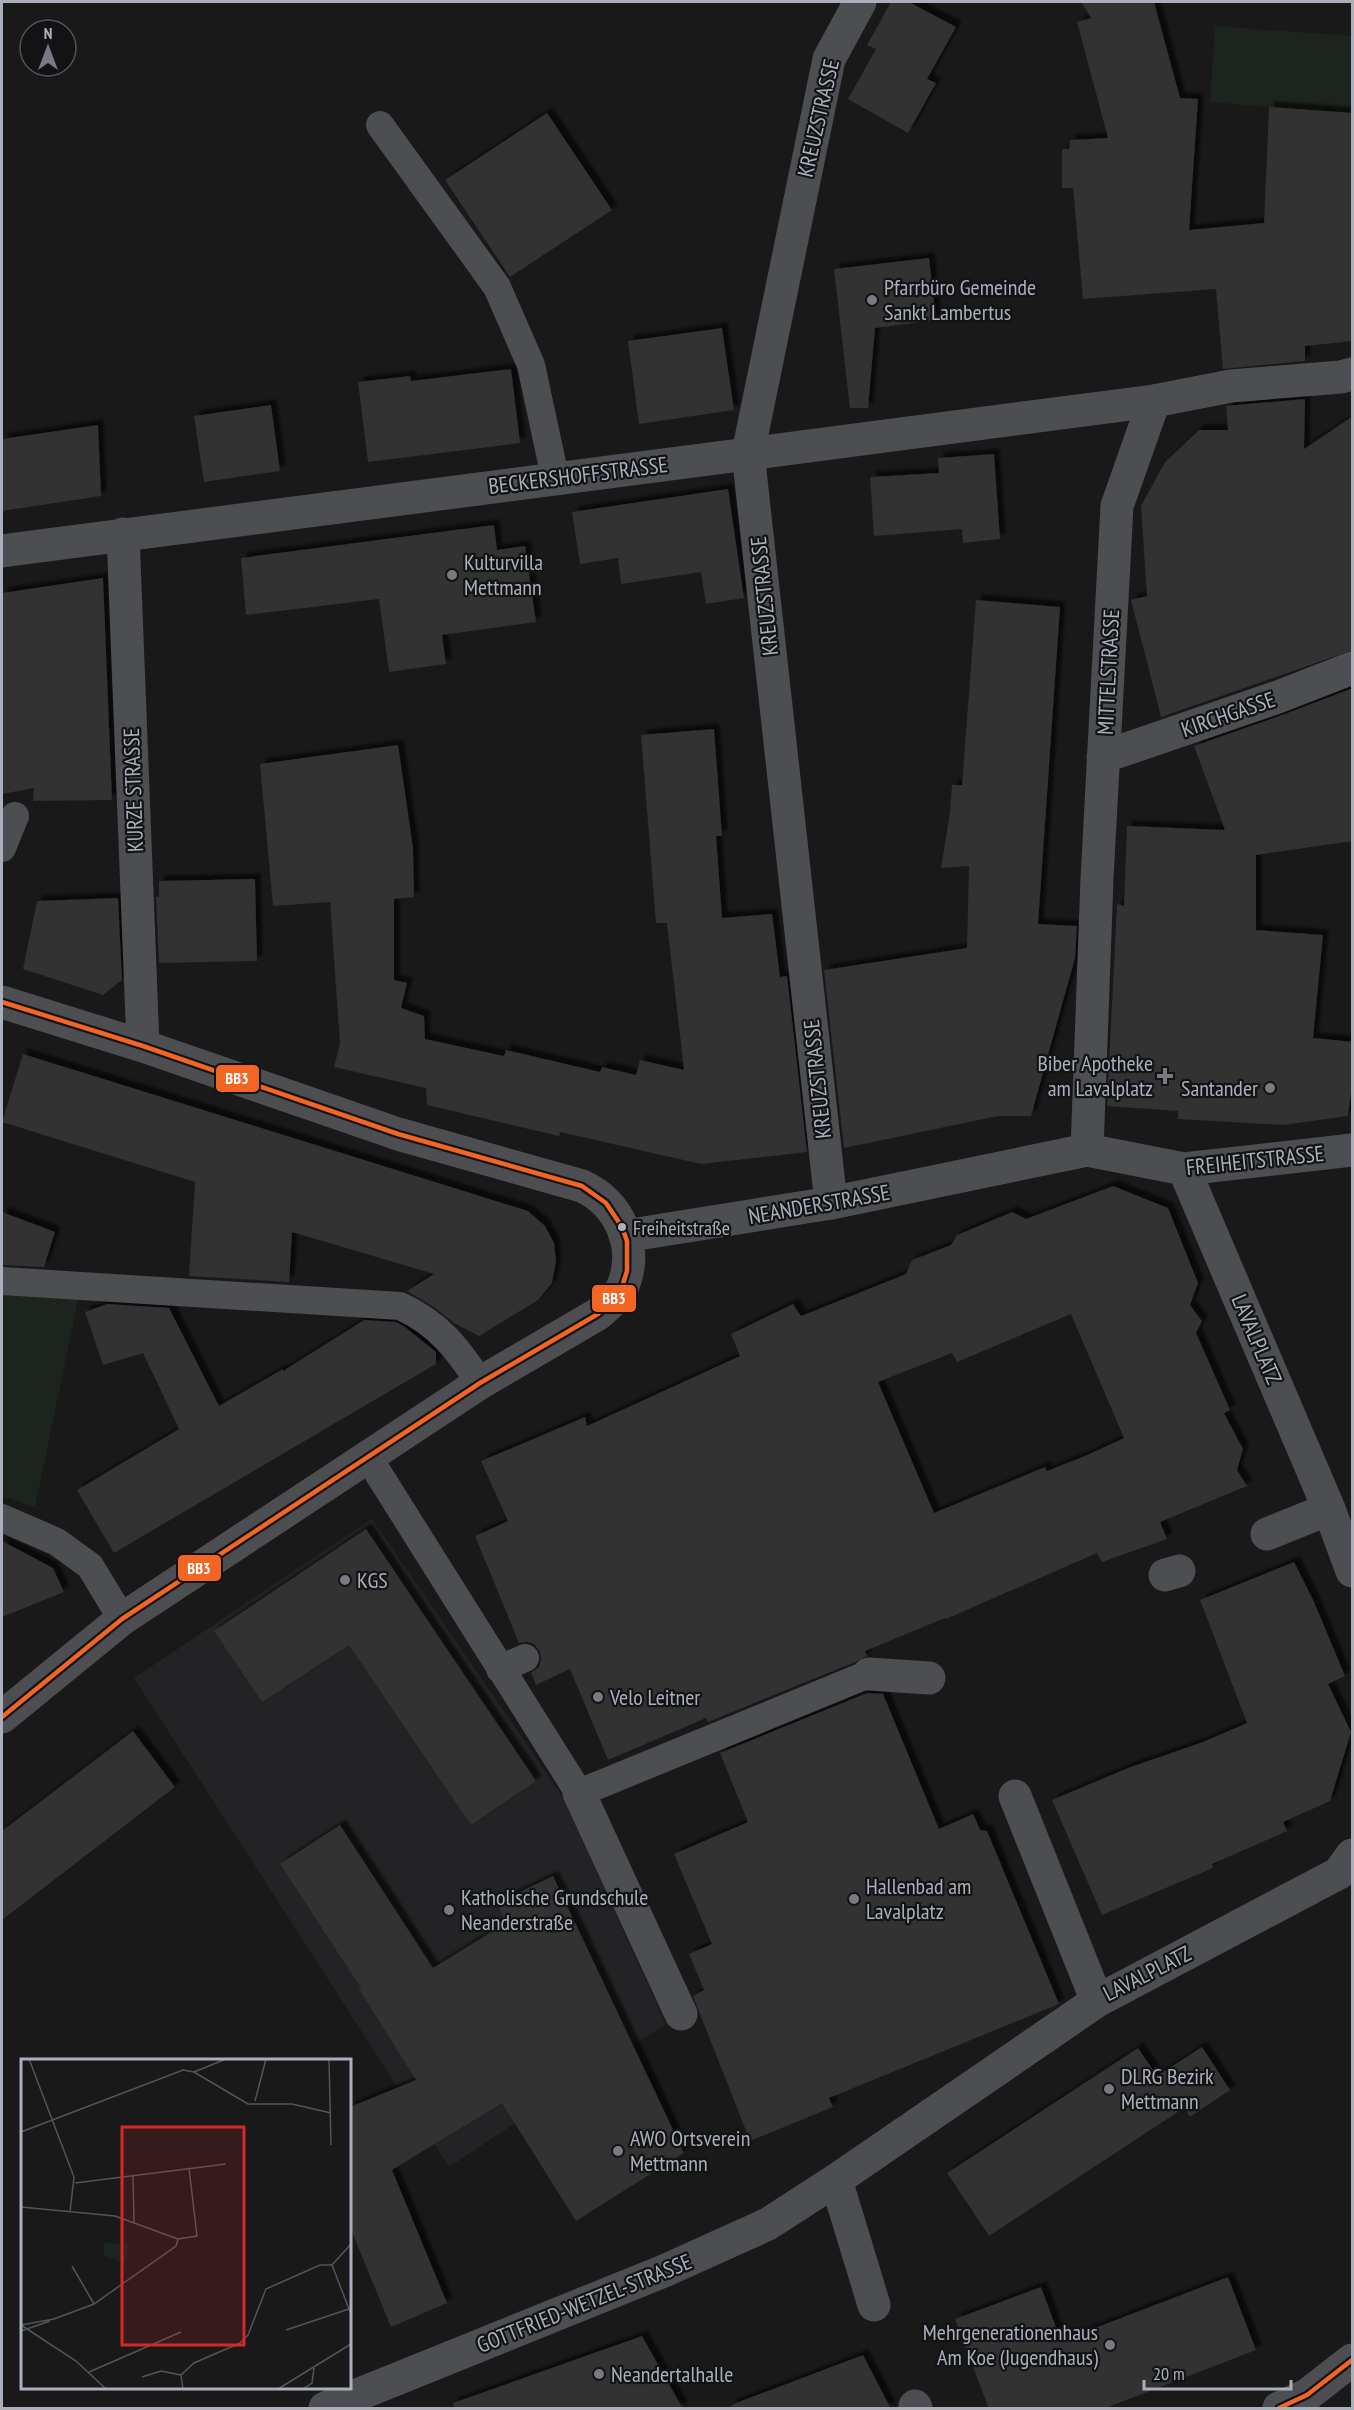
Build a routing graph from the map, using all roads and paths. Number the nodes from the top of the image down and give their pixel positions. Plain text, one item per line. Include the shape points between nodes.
1 (860, 2) edge
2 (380, 125) dead end
3 (1353, 374) edge
4 (1154, 401) junction
5 (748, 453) junction
6 (555, 477) junction
7 (123, 534) junction
8 (2, 551) edge
9 (1353, 668) edge
10 (1103, 757) junction
11 (15, 816) dead end
12 (2, 848) edge
13 (2, 1002) edge
14 (143, 1046) junction
15 (1087, 1150) junction
16 (1353, 1150) edge
17 (1184, 1169) junction
18 (831, 1203) junction
19 (625, 1236) junction
20 (2, 1281) edge
21 (480, 1383) junction
22 (368, 1457) junction
23 (1329, 1509) junction
24 (2, 1518) edge
25 (1267, 1534) dead end
26 (1353, 1571) edge
27 (122, 1619) junction
28 (869, 1674) joint
29 (929, 1678) dead end
30 (2, 1718) edge
31 (579, 1793) junction
32 (1015, 1796) dead end
33 (1353, 1855) edge
34 (1097, 2001) junction
35 (681, 2014) dead end
36 (836, 2180) junction
37 (874, 2305) dead end
38 (1353, 2361) edge
39 (325, 2409) edge
40 (1279, 2409) edge

1 - 5 street, KREUZSTRASSE via 829,59
2 - 6 lane via 497,287 531,365
3 - 4 street via 1231,386
4 - 5 street, BECKERSHOFFSTRASSE
4 - 10 street, MITTELSTRASSE via 1117,506
5 - 6 street, BECKERSHOFFSTRASSE
5 - 18 street, KREUZSTRASSE
6 - 7 street, BECKERSHOFFSTRASSE
7 - 8 street, BECKERSHOFFSTRASSE
7 - 14 street, KURZE STRASSE
9 - 10 street, KIRCHGASSE
10 - 15 street, MITTELSTRASSE
11 - 12 lane
13 - 14 street
14 - 19 street via 398,1134 582,1186 598,1194 612,1208
15 - 17 street, FREIHEITSTRASSE
15 - 18 street, NEANDERSTRASSE
16 - 17 street, FREIHEITSTRASSE
17 - 23 street, LAVALPLATZ
18 - 19 street, NEANDERSTRASSE
19 - 21 street via 627,1270 623,1287 614,1300 598,1314
20 - 21 lane via 400,1306 444,1334
21 - 22 street
22 - 27 street
22 - 31 lane via 513,1664
23 - 25 street
23 - 26 street, LAVALPLATZ
24 - 27 lane via 57,1542 90,1566
27 - 30 street
28 - 29 street
28 - 31 lane
31 - 35 street
32 - 34 street, LAVALPLATZ
33 - 34 street, LAVALPLATZ via 1339,1873
34 - 36 street, GOTTFRIED-WETZEL-STRASSE
36 - 37 street
36 - 39 street, GOTTFRIED-WETZEL-STRASSE via 768,2224 664,2271
38 - 40 street via 1307,2395

